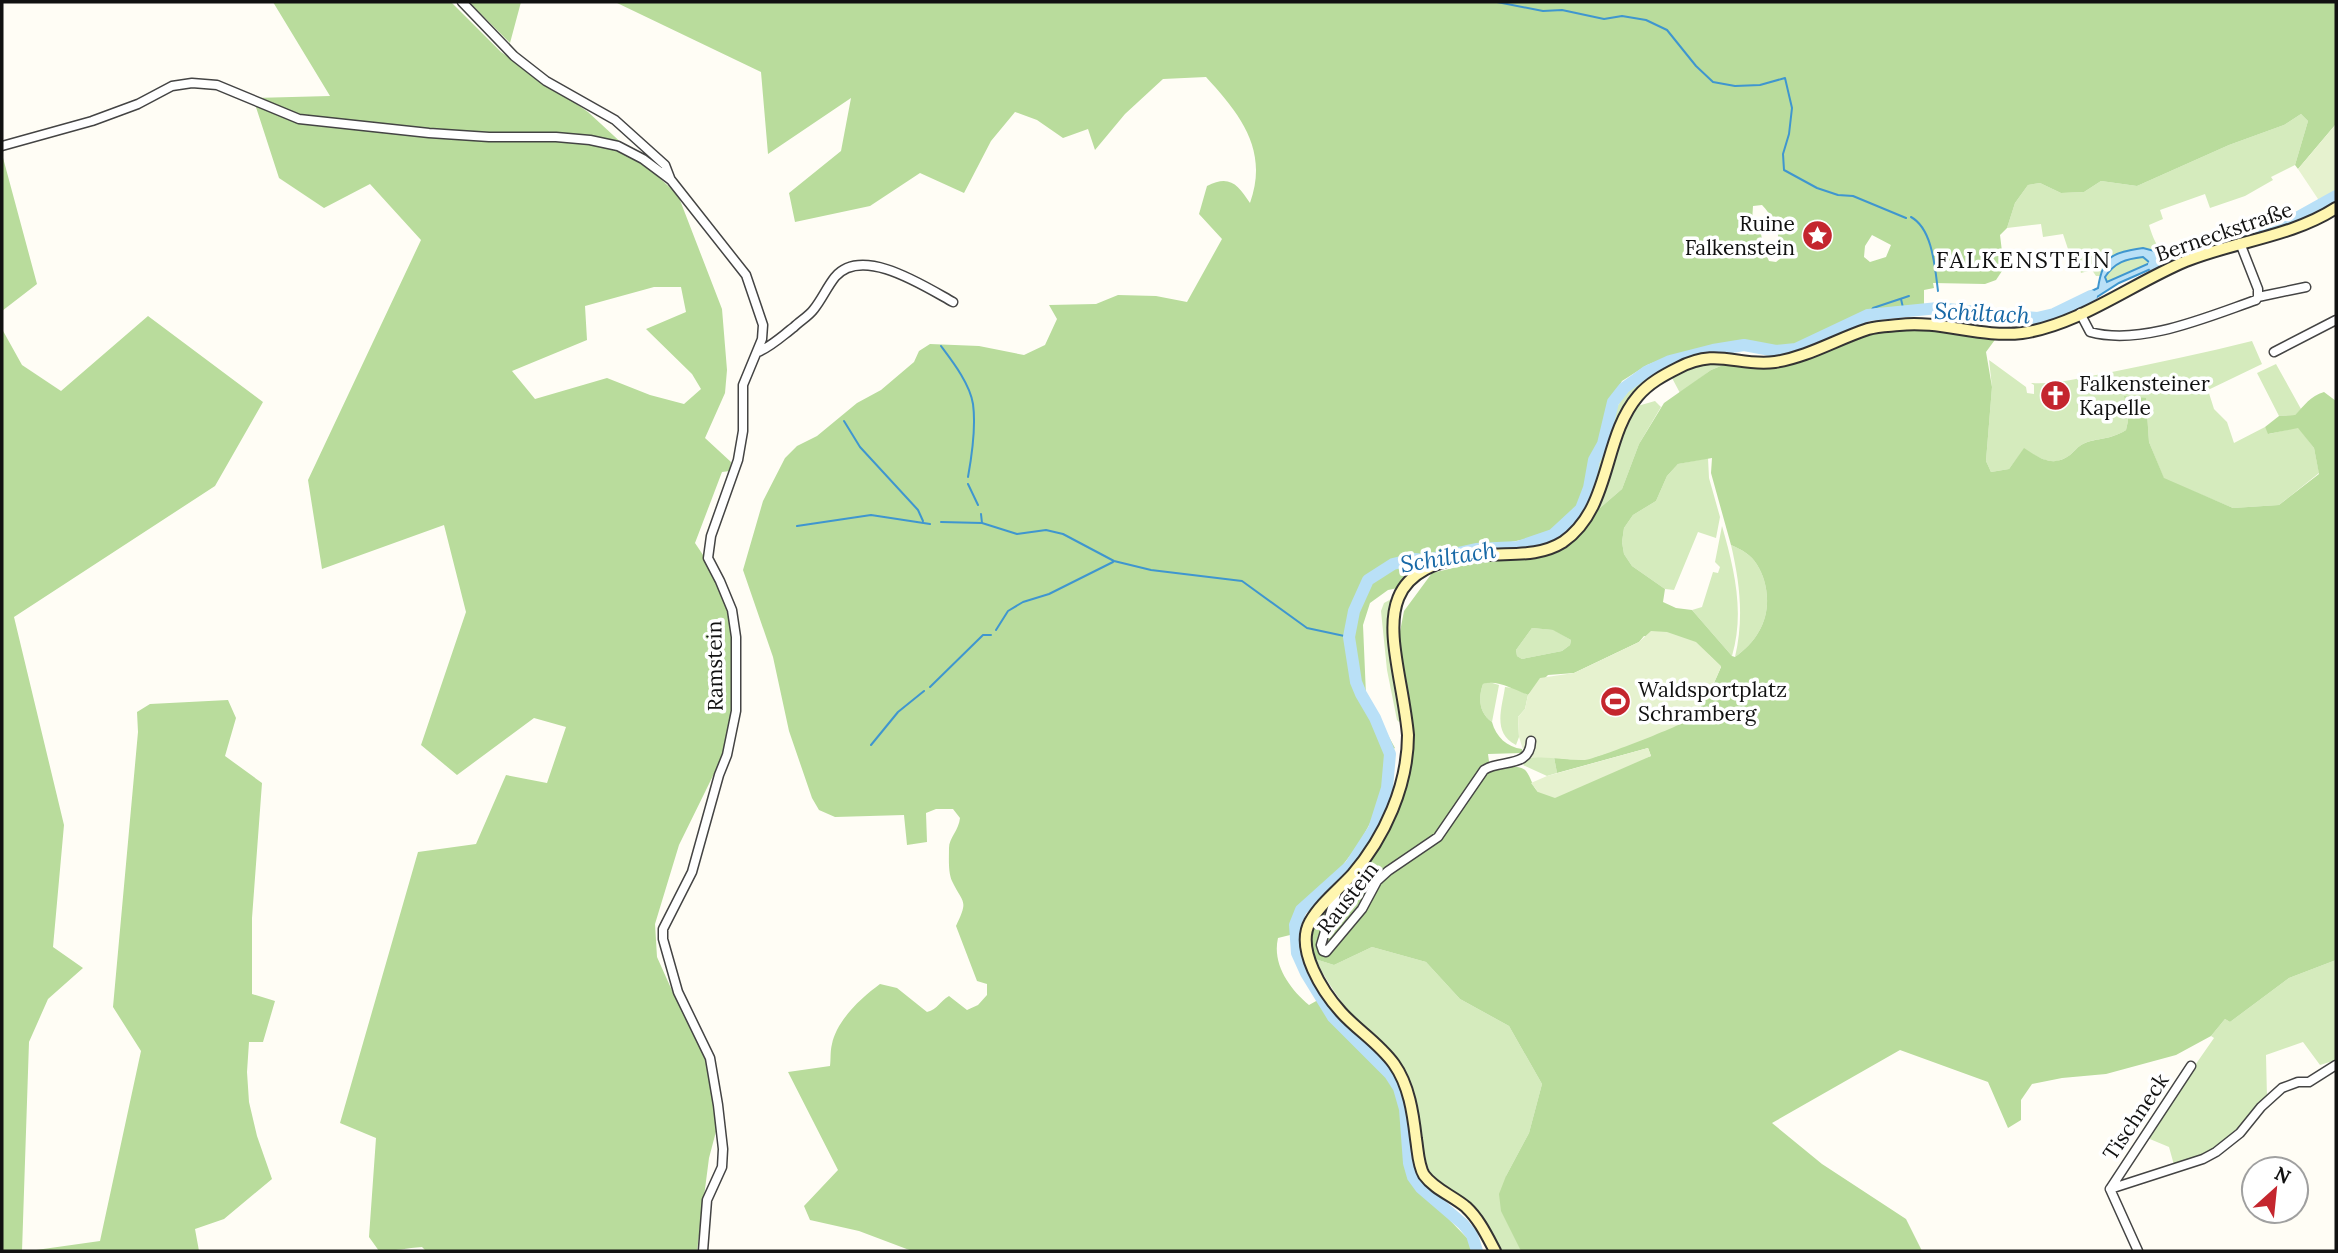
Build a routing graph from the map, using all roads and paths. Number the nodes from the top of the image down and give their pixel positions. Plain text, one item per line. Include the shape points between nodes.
1 (462, 2) edge
2 (2, 146) edge
3 (671, 180) junction
4 (2336, 208) edge
5 (2240, 243) junction
6 (2306, 287) dead end
7 (2258, 297) junction
8 (953, 302) dead end
9 (2080, 313) junction
10 (2336, 320) edge
11 (763, 325) junction
12 (781, 337) junction
13 (758, 352) junction
14 (2274, 352) dead end
15 (1531, 741) dead end
16 (1337, 891) junction
17 (2336, 1065) edge
18 (2191, 1066) dead end
19 (2110, 1189) junction
20 (704, 1251) edge
21 (1494, 1251) edge
22 (2138, 1251) edge

1 - 3 street via 514,56 546,81 615,120 665,165
2 - 3 street via 92,121 172,86 192,83 217,85 299,119 429,133 590,140 618,146
3 - 11 street, Ramstein via 746,275
4 - 5 main road, Berneckstraße via 2316,221
5 - 7 street
5 - 9 main road, Berneckstraße via 2185,261
6 - 7 street
7 - 9 street via 2141,334 2090,332
8 - 12 street via 878,266 850,265 836,275 812,311
9 - 16 main road, Berneckstraße via 2039,330 2007,334 1938,325 1870,328 1774,362 1708,357 1653,382 1631,406 1594,502 1572,535 1544,552 1457,558 1433,566 1408,582 1398,595 1392,625 1406,707 1408,752 1383,829
10 - 14 street
11 - 12 street
11 - 13 street, Ramstein
12 - 13 street
13 - 20 street, Ramstein via 743,385 738,460 711,536 708,558 732,610 736,711 692,872 663,929 678,992 710,1058 718,1105 722,1167 707,1200
15 - 16 street, Raustein via 1529,751 1518,762 1483,770 1438,837 1382,876 1362,909 1322,951
16 - 21 main road, Berneckstraße via 1319,908 1305,935 1312,966 1340,1011 1378,1046 1401,1076 1422,1172 1467,1208
17 - 19 street, Tischneck via 2309,1082 2282,1088 2216,1152
18 - 19 street, Tischneck
19 - 22 street, Tischneck

